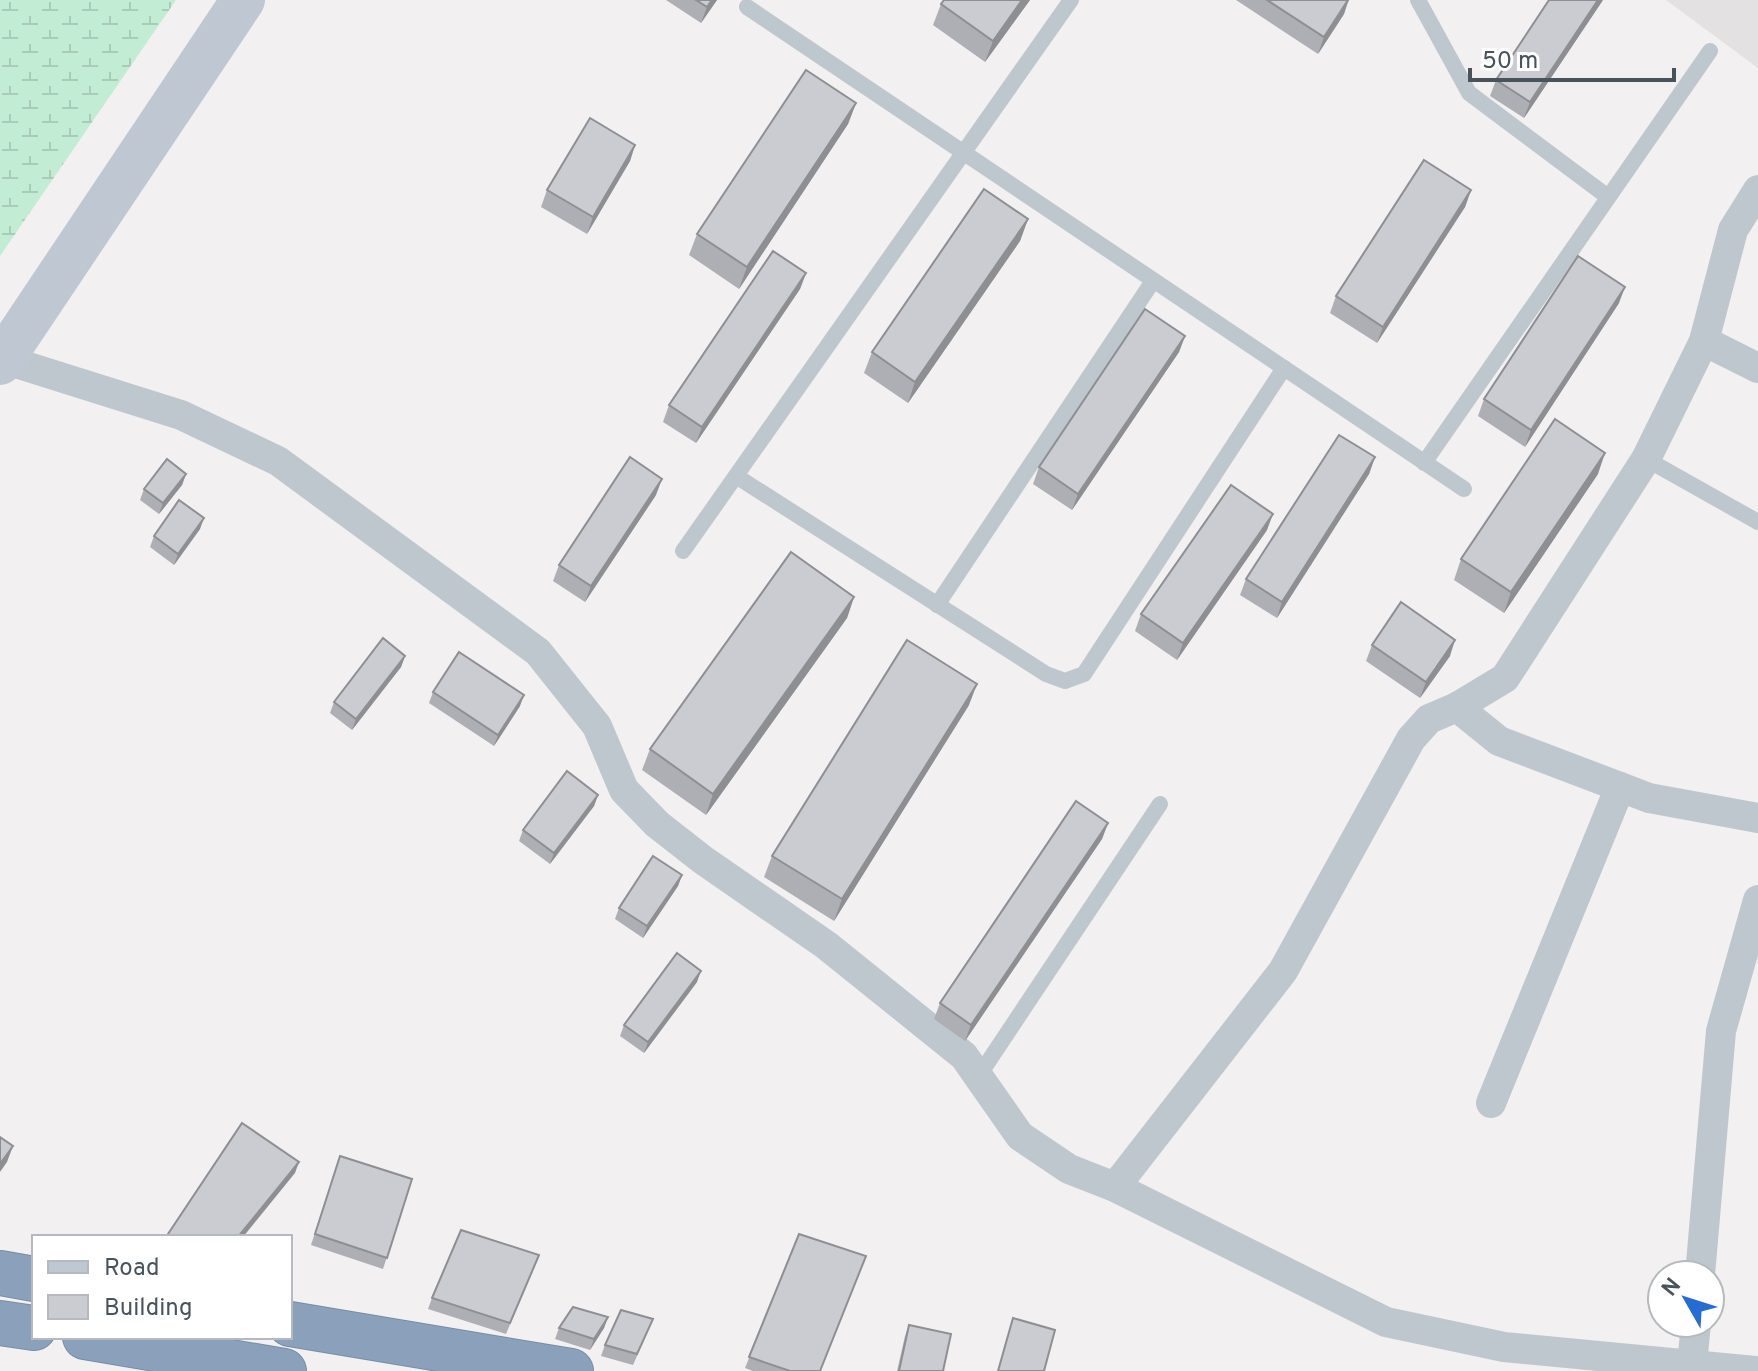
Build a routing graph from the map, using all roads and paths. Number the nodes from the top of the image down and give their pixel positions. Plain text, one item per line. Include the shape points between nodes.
1 (243, 0) edge
2 (1071, 0) edge
3 (1418, 0) edge
4 (747, 7) dead end
5 (1710, 51) dead end
6 (963, 153) junction
7 (1758, 190) edge
8 (1608, 197) junction
9 (1153, 281) junction
10 (1704, 341) junction
11 (1, 361) edge
12 (1284, 368) junction
13 (1758, 368) edge
14 (1646, 459) junction
15 (1424, 463) junction
16 (736, 476) junction
17 (1464, 489) dead end
18 (1758, 522) edge
19 (683, 551) dead end
20 (937, 605) junction
21 (1457, 707) junction
22 (1620, 787) junction
23 (1160, 804) dead end
24 (1758, 818) edge
25 (1758, 900) edge
26 (1752, 946) edge
27 (978, 1077) junction
28 (1491, 1103) dead end
29 (1115, 1187) junction
30 (1701, 1259) edge
31 (0, 1273) edge
32 (32, 1279) edge
33 (0, 1323) edge
34 (292, 1325) edge
35 (32, 1328) edge
36 (96, 1339) edge
37 (1694, 1339) edge
38 (346, 1353) edge
39 (1692, 1365) junction
40 (267, 1370) edge
41 (571, 1371) edge
42 (1755, 1371) edge

1 - 11 street
2 - 6 lane
3 - 8 lane via 1469,93
4 - 6 lane
5 - 8 lane
6 - 9 lane
6 - 16 lane
7 - 10 street via 1733,230
8 - 15 lane
9 - 12 lane
9 - 20 lane
10 - 13 street
10 - 14 street
11 - 27 street via 181,415 278,461 538,652 597,726 624,790 657,824 826,945 964,1056
12 - 15 lane
12 - 20 lane via 1084,674 1065,681 1046,674
14 - 18 lane
14 - 21 street via 1505,678
15 - 17 lane
16 - 19 lane
16 - 20 lane
21 - 22 street via 1499,741
21 - 29 street via 1429,719 1411,739 1283,971
22 - 24 street via 1649,798
22 - 28 street
23 - 27 lane
25 - 26 street
26 - 30 street via 1721,1031
27 - 29 street via 1020,1136 1069,1169
29 - 39 street via 1386,1322 1504,1347
31 - 32 highway
33 - 35 highway
34 - 38 highway
36 - 40 highway
37 - 39 street
38 - 41 highway
39 - 42 street

